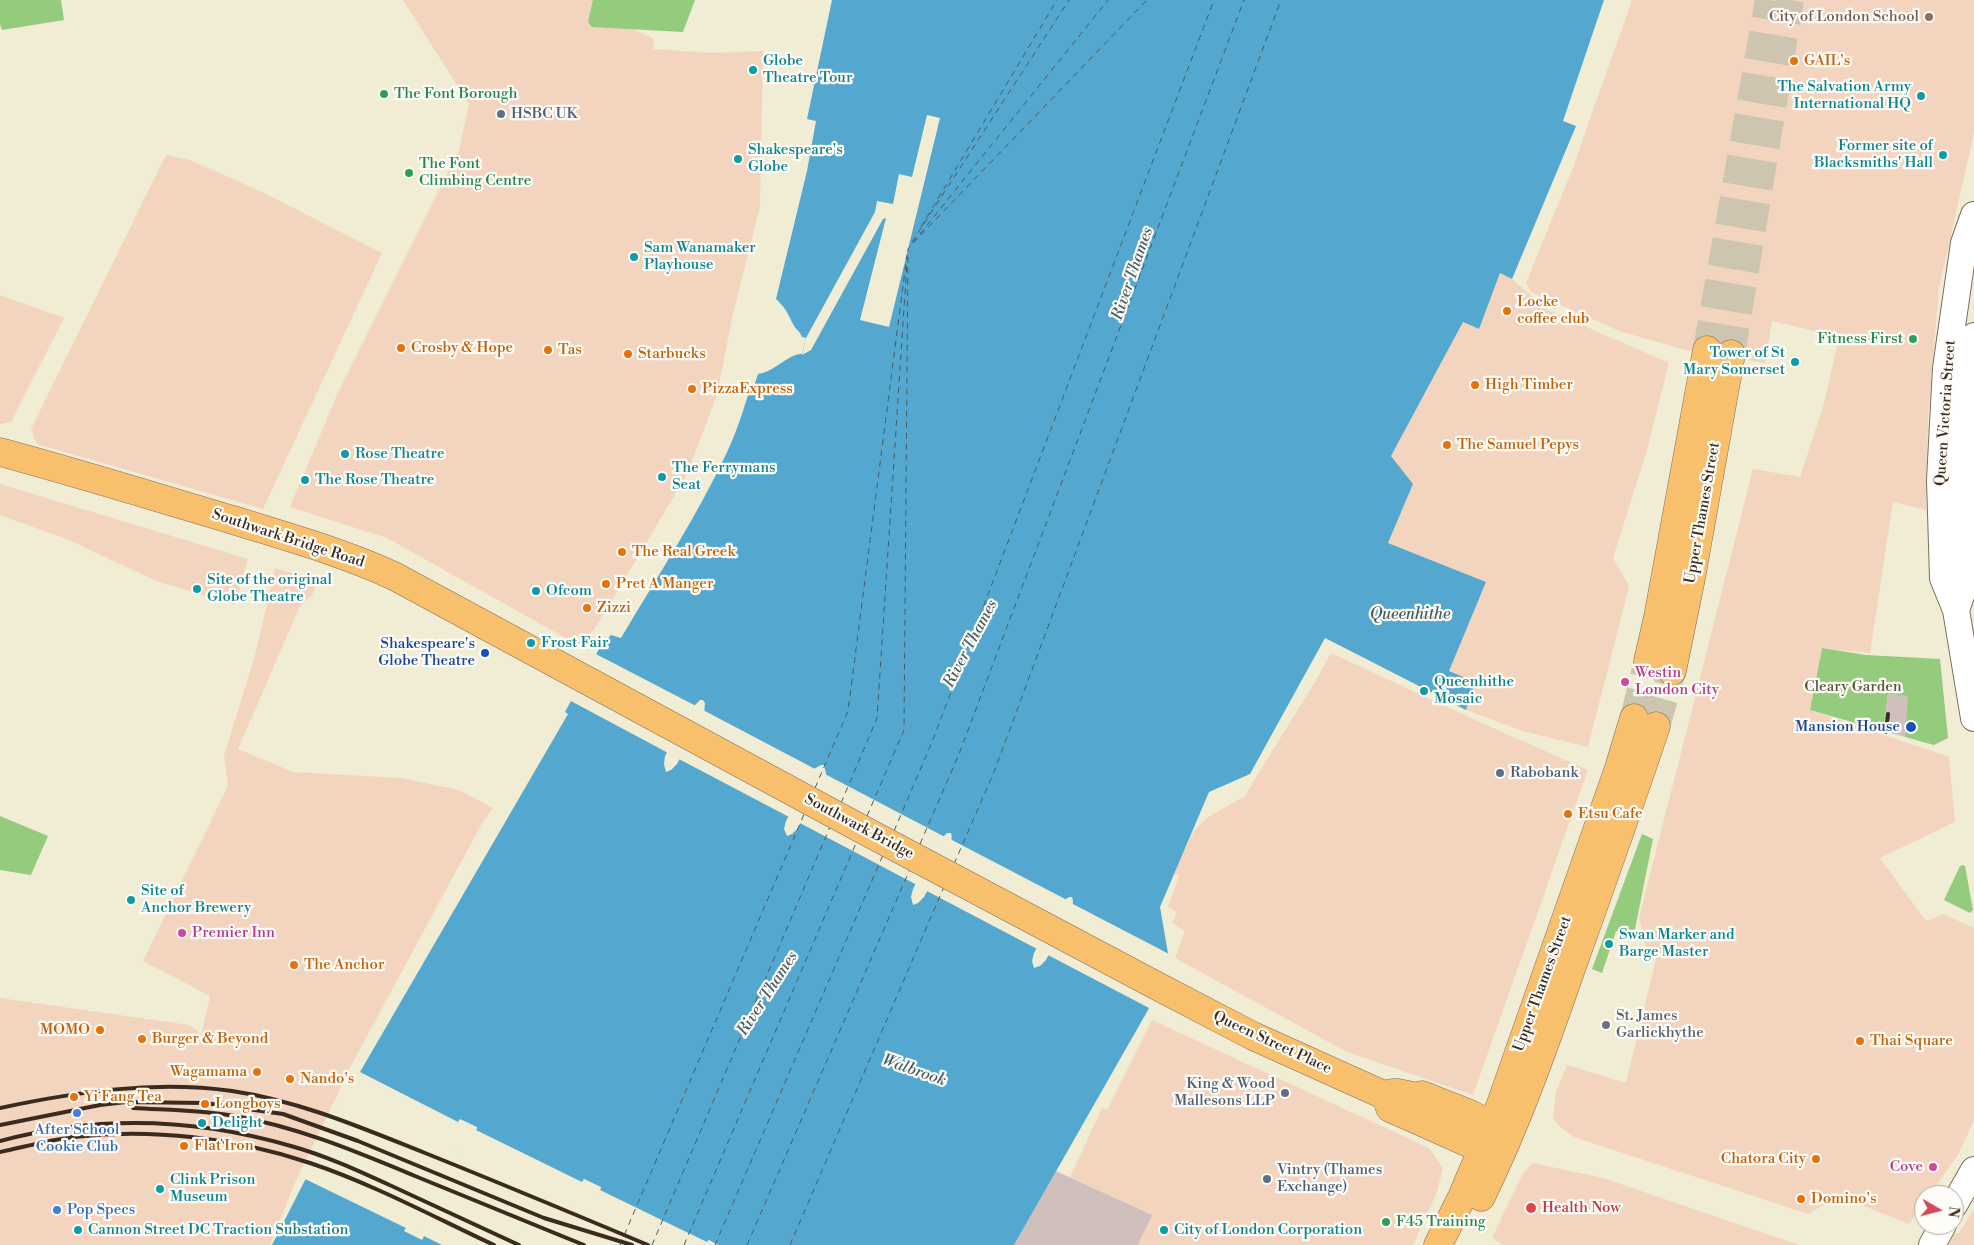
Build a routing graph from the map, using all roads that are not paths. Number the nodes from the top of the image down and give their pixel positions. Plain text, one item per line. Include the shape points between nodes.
1 (1974, 215) edge
2 (1974, 336) edge
3 (1719, 352) tunnel mouth
4 (0, 452) edge
5 (1965, 610) edge
6 (559, 666) joint
7 (1660, 666) tunnel mouth
8 (1974, 718) edge
9 (1645, 722) tunnel mouth
10 (1171, 993) joint
11 (1497, 1141) junction
12 (1974, 1170) edge
13 (1964, 1188) edge
14 (1438, 1245) edge
15 (1458, 1245) edge

1 - 5 street, Queen Victoria Street via 1964,243 1946,368 1940,480 1944,578
2 - 5 street, Queen Victoria Street via 1966,420 1968,576
3 - 7 main road, Upper Thames Street via 1691,578
4 - 6 main road, Southwark Bridge Road via 368,564
5 - 8 street, Queen Victoria Street
6 - 10 main road, Southwark Bridge
9 - 11 main road, Upper Thames Street via 1621,832 1529,1088
10 - 11 main road, Queen Street Place via 1261,1040 1386,1096 1395,1092 1422,1096 1450,1106
11 - 14 main road, Upper Thames Street
11 - 15 main road, Upper Thames Street
12 - 13 street

